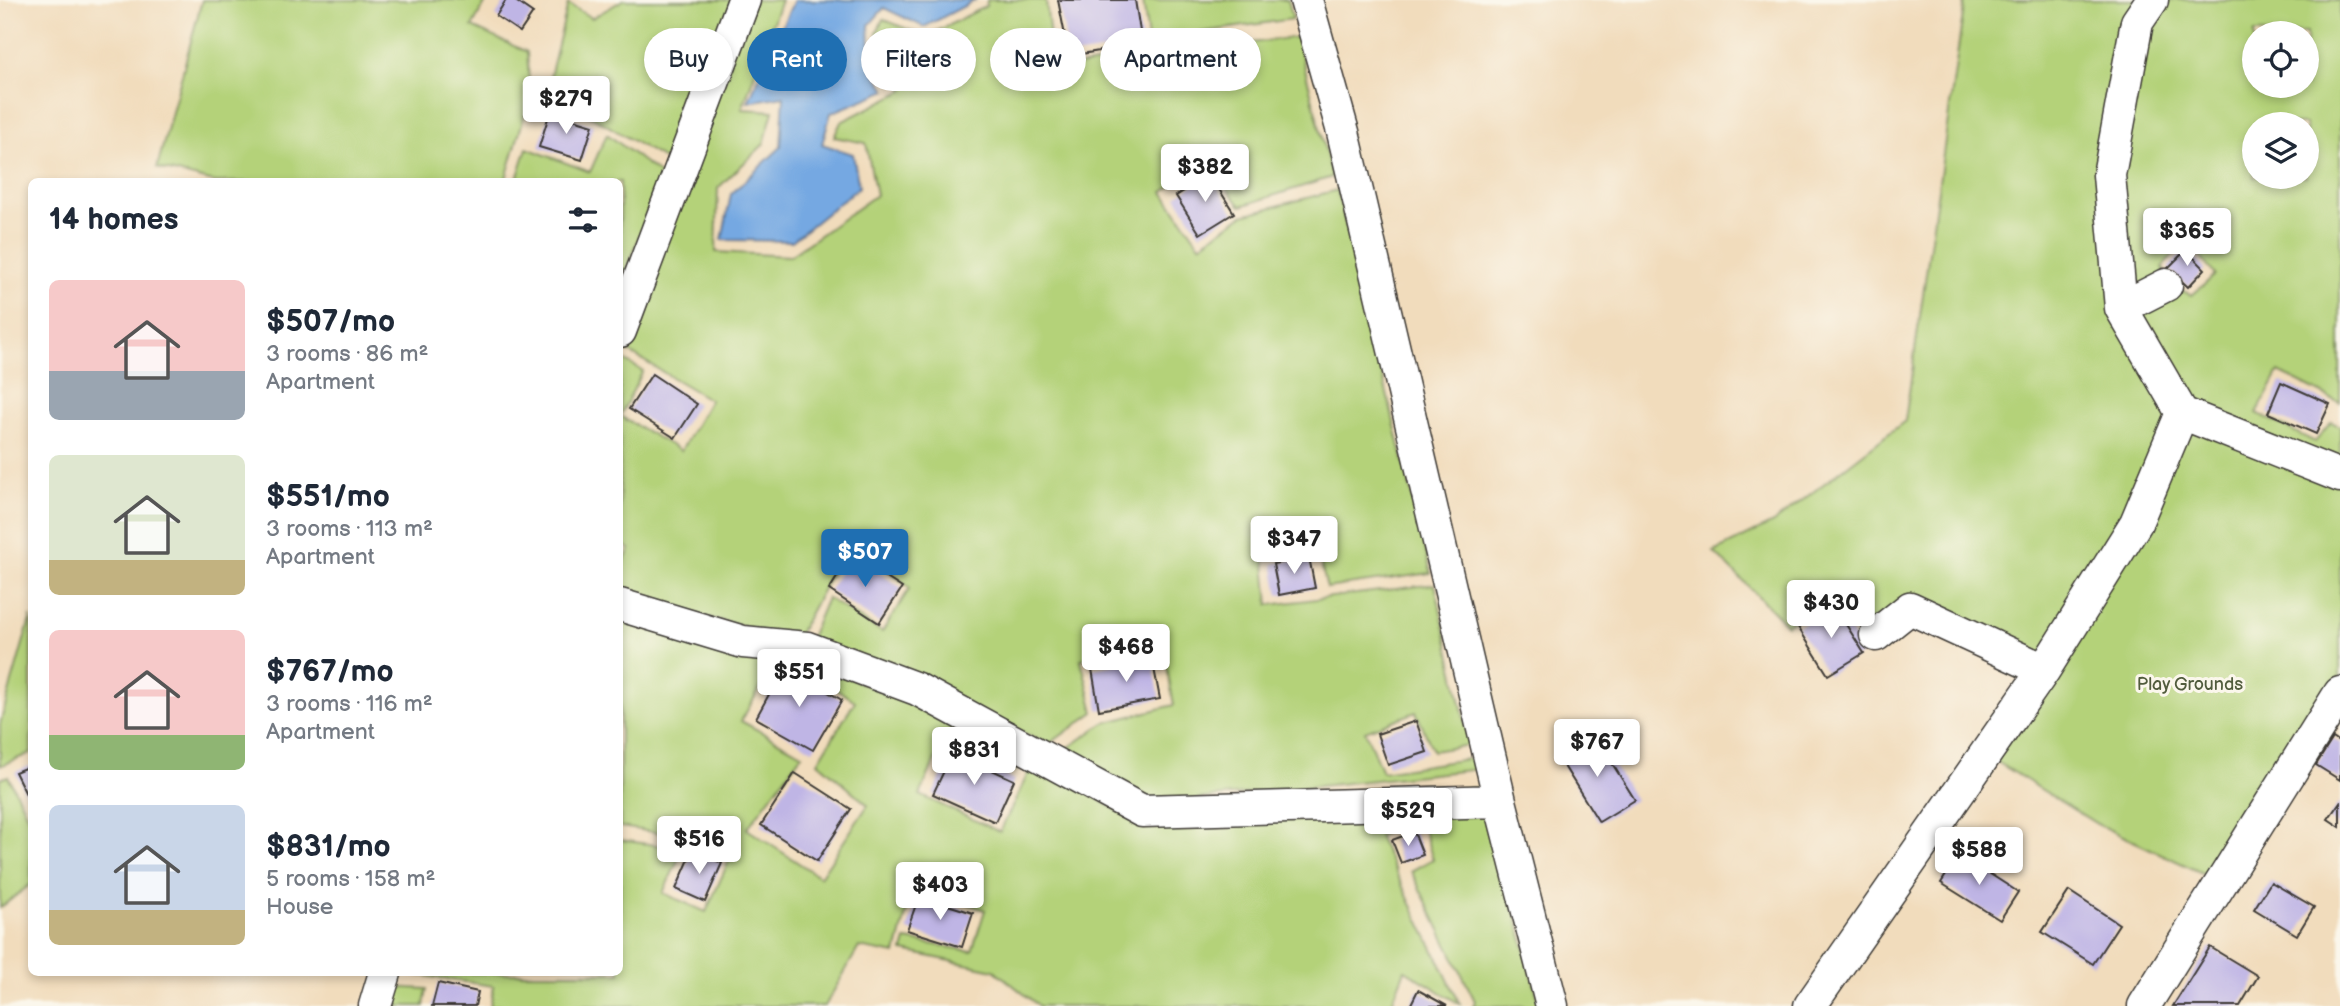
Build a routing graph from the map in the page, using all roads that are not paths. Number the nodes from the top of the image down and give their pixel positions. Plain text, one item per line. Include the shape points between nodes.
1 (744, 0) edge
2 (1306, 0) edge
3 (2152, 0) edge
4 (2166, 285) dead end
5 (2121, 308) junction
6 (623, 323) edge
7 (2182, 413) junction
8 (2340, 476) edge
9 (623, 606) edge
10 (1876, 635) dead end
11 (2044, 670) junction
12 (2340, 693) edge
13 (1500, 801) junction
14 (384, 976) edge
15 (375, 1006) edge
16 (1552, 1006) edge
17 (1810, 1006) edge
18 (2144, 1006) edge

1 - 6 street
2 - 13 street via 1343,132
3 - 5 street via 2137,22 2109,175
4 - 5 street
5 - 7 street
7 - 8 street
7 - 11 street via 2136,523
9 - 13 street via 743,642 807,649 916,689 1142,811
10 - 11 street via 1910,608
11 - 17 street
12 - 18 street
13 - 16 street
14 - 15 street

